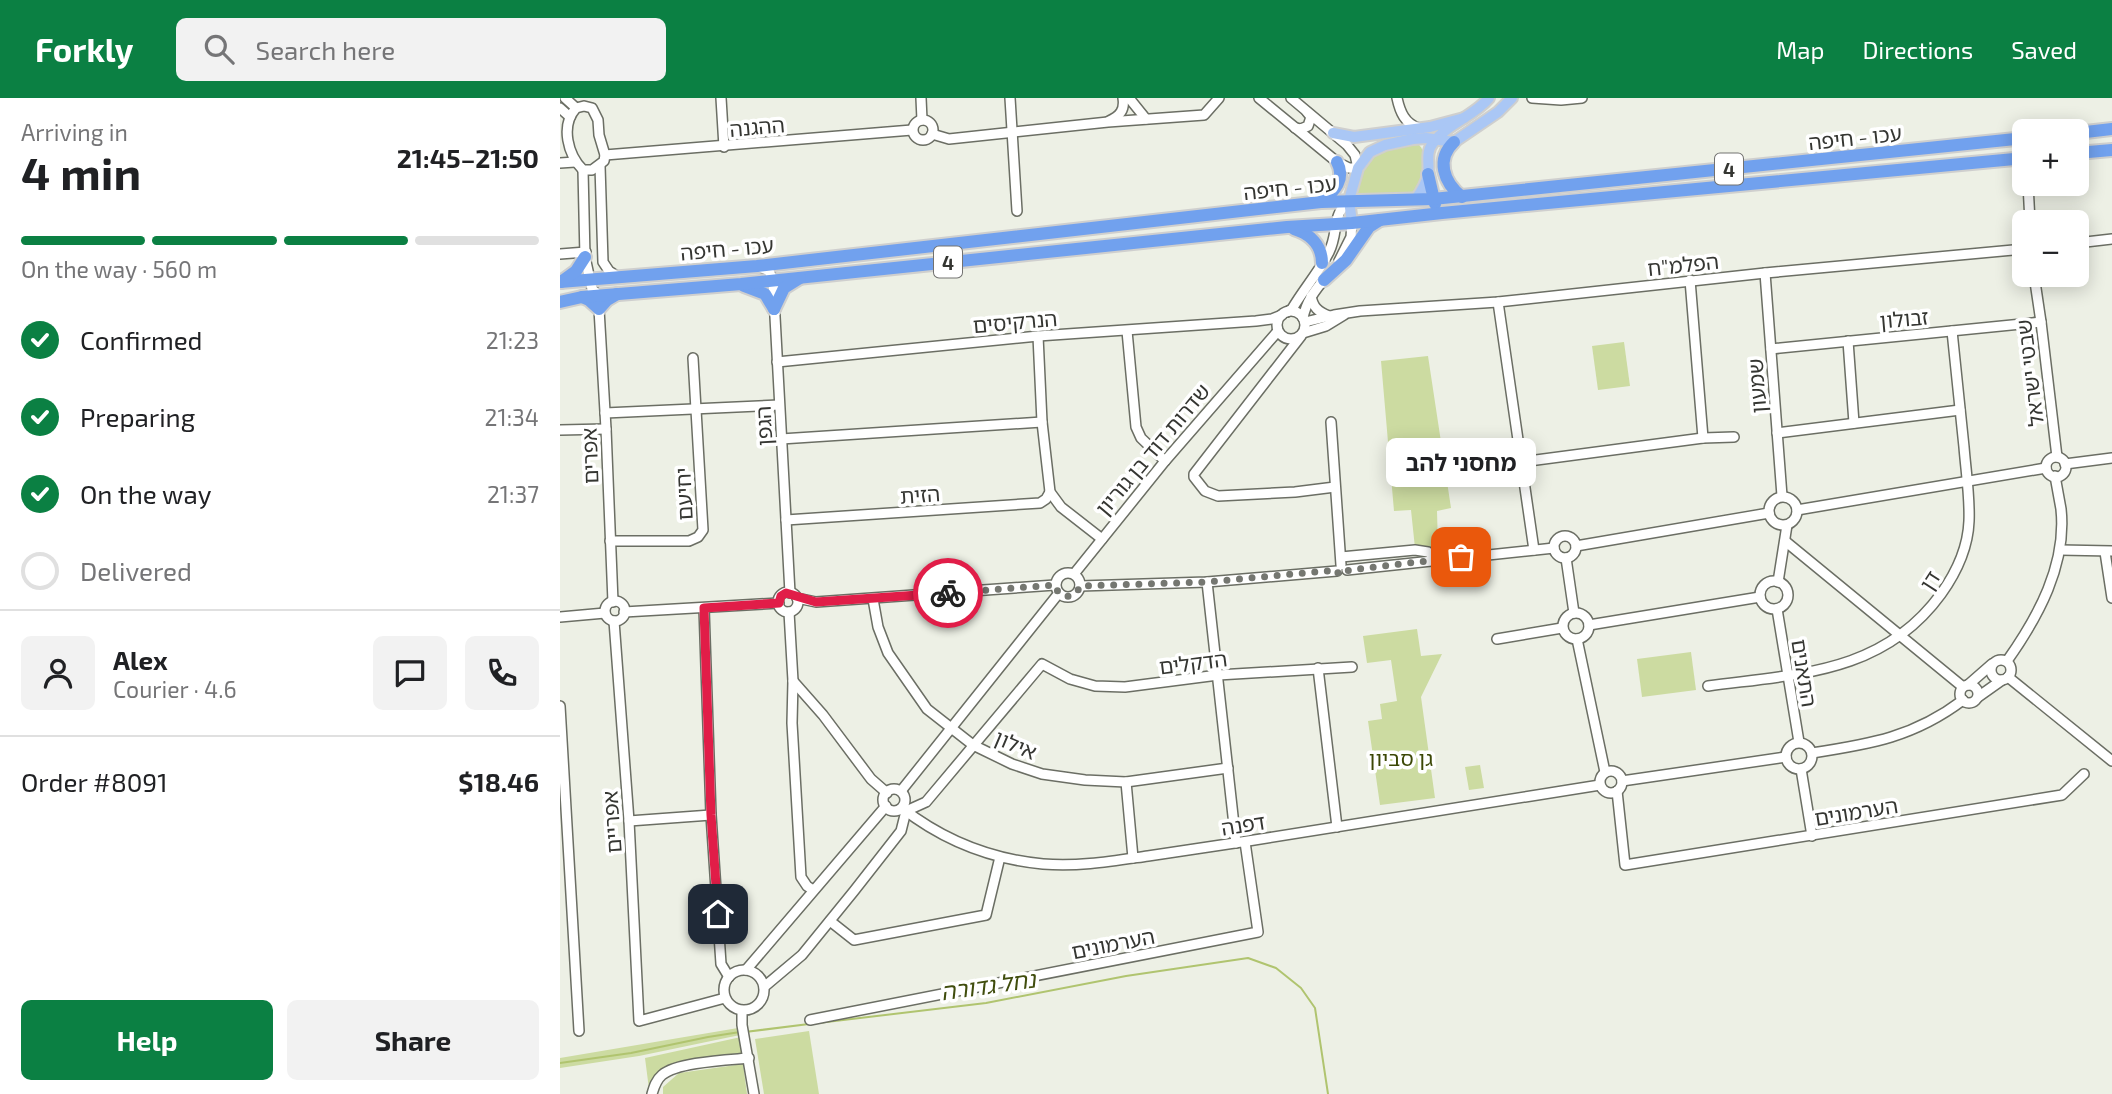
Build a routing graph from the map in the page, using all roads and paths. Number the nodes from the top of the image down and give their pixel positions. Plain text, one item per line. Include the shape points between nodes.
1 (565, 98) edge
2 (721, 98) edge
3 (921, 98) edge
4 (1010, 98) edge
5 (1123, 98) edge
6 (1129, 98) edge
7 (1219, 98) edge
8 (1259, 98) edge
9 (1291, 98) edge
10 (1397, 98) edge
11 (1489, 98) edge
12 (1512, 98) edge
13 (1532, 98) edge
14 (1582, 98) edge
15 (592, 103) edge
16 (560, 108) edge
17 (573, 112) junction
18 (1307, 112) junction
19 (1464, 118) junction
20 (1146, 119) junction
21 (922, 120) junction
22 (1108, 122) junction
23 (1295, 128) junction
24 (1421, 128) junction
25 (2112, 129) edge
26 (912, 130) junction
27 (1012, 132) junction
28 (2089, 132) edge
29 (1333, 133) junction
30 (932, 134) junction
31 (1413, 139) junction
32 (1436, 139) junction
33 (2012, 139) edge
34 (1454, 142) junction
35 (724, 147) junction
36 (2112, 150) edge
37 (2089, 152) edge
38 (1428, 153) junction
39 (605, 155) junction
40 (2010, 160) edge
41 (575, 162) junction
42 (1337, 162) junction
43 (560, 163) edge
44 (600, 166) junction
45 (1358, 168) junction
46 (583, 170) junction
47 (1428, 174) junction
48 (1462, 197) junction
49 (1433, 199) junction
50 (1349, 200) junction
51 (1416, 200) junction
52 (1321, 202) junction
53 (1017, 211) dead end
54 (1441, 213) junction
55 (1381, 220) junction
56 (1352, 223) junction
57 (1336, 224) junction
58 (1287, 226) junction
59 (2112, 239) edge
60 (2089, 242) edge
61 (2012, 249) edge
62 (560, 254) edge
63 (585, 254) junction
64 (1322, 263) junction
65 (757, 266) junction
66 (1765, 273) junction
67 (618, 277) junction
68 (803, 277) junction
69 (589, 279) junction
70 (1324, 279) junction
71 (773, 280) junction
72 (1690, 280) junction
73 (560, 282) edge
74 (741, 285) junction
75 (2037, 287) edge
76 (1311, 296) junction
77 (560, 302) edge
78 (599, 302) junction
79 (1498, 302) junction
80 (774, 309) junction
81 (1285, 314) junction
82 (1346, 314) junction
83 (1329, 316) junction
84 (1304, 320) junction
85 (1256, 321) junction
86 (2041, 322) junction
87 (1278, 329) junction
88 (1127, 331) junction
89 (1952, 331) junction
90 (1302, 335) junction
91 (1038, 336) junction
92 (1288, 339) junction
93 (1848, 341) junction
94 (1262, 349) junction
95 (1771, 349) junction
96 (693, 358) dead end
97 (777, 362) junction
98 (779, 405) junction
99 (697, 408) junction
100 (1960, 410) junction
101 (605, 413) junction
102 (1042, 422) junction
103 (1331, 422) dead end
104 (1854, 424) junction
105 (606, 429) junction
106 (560, 430) edge
107 (1777, 433) junction
108 (1734, 437) dead end
109 (1703, 438) junction
110 (781, 439) junction
111 (2057, 457) junction
112 (2112, 458) edge
113 (1165, 461) junction
114 (1521, 462) junction
115 (2065, 464) junction
116 (2046, 468) junction
117 (2055, 476) junction
118 (1967, 482) junction
119 (1335, 487) junction
120 (1050, 492) junction
121 (1782, 496) junction
122 (1797, 510) junction
123 (1769, 513) junction
124 (786, 520) junction
125 (1787, 524) junction
126 (1102, 539) junction
127 (610, 541) junction
128 (1785, 541) junction
129 (1576, 545) junction
130 (1554, 548) junction
131 (1534, 550) junction
132 (2060, 550) junction
133 (2108, 552) edge
134 (1566, 558) junction
135 (1437, 560) junction
136 (1341, 566) junction
137 (1074, 574) junction
138 (1207, 582) junction
139 (1778, 582) junction
140 (1080, 586) junction
141 (1057, 589) junction
142 (793, 595) junction
143 (1760, 597) junction
144 (2112, 598) edge
145 (873, 599) junction
146 (613, 602) junction
147 (816, 602) junction
148 (779, 603) junction
149 (704, 608) junction
150 (1777, 609) junction
151 (793, 610) junction
152 (624, 612) junction
153 (605, 613) junction
154 (1574, 613) junction
155 (560, 617) edge
156 (614, 621) junction
157 (1589, 625) junction
158 (1562, 628) junction
159 (1900, 636) junction
160 (1497, 639) dead end
161 (1577, 639) junction
162 (2007, 661) junction
163 (1992, 664) junction
164 (1352, 667) dead end
165 (1318, 668) junction
166 (1217, 675) junction
167 (1788, 675) junction
168 (2005, 678) junction
169 (793, 681) junction
170 (1707, 686) dead end
171 (1965, 686) junction
172 (1978, 697) junction
173 (1962, 700) junction
174 (560, 706) edge
175 (950, 727) junction
176 (1799, 742) junction
177 (973, 745) junction
178 (1812, 753) junction
179 (1786, 757) junction
180 (2112, 761) edge
181 (1228, 768) junction
182 (1801, 769) junction
183 (1605, 772) junction
184 (2084, 774) dead end
185 (1622, 781) junction
186 (1126, 782) junction
187 (1600, 785) junction
188 (901, 791) junction
189 (1617, 791) junction
190 (887, 793) junction
191 (886, 806) junction
192 (904, 810) junction
193 (711, 815) junction
194 (629, 821) junction
195 (1337, 827) junction
196 (1812, 836) junction
197 (1240, 842) junction
198 (1000, 857) junction
199 (1133, 859) junction
200 (564, 870) edge
201 (813, 890) junction
202 (830, 921) junction
203 (746, 970) junction
204 (729, 977) junction
205 (764, 988) junction
206 (725, 998) junction
207 (742, 1011) junction
208 (810, 1020) dead end
209 (579, 1031) dead end
210 (749, 1058) junction
211 (652, 1094) edge
212 (754, 1094) edge

1 - 17 street
2 - 35 street
3 - 21 street
4 - 27 street
5 - 22 street via 1121,114
6 - 20 street
7 - 20 street via 1204,115
8 - 23 street
9 - 18 street
10 - 24 street via 1407,122
11 - 19 main road
12 - 34 main road
13 - 14 street
15 - 17 street
15 - 39 street
16 - 17 street
17 - 41 street via 568,129
18 - 23 street via 1311,117 1308,126
18 - 29 street
19 - 24 main road
19 - 32 main road
20 - 22 street
21 - 26 street
21 - 30 street via 931,124
22 - 27 street
23 - 42 street
24 - 29 main road via 1347,138
25 - 28 highway
26 - 30 street via 921,140
26 - 35 street, ההגנה
27 - 30 street via 949,139
27 - 53 street
29 - 45 street via 1351,150
31 - 32 main road
31 - 38 main road
31 - 45 main road via 1376,147
32 - 34 main road
32 - 38 main road
33 - 48 highway, עכו - חיפה / 4
34 - 48 highway via 1443,164 1450,185
35 - 39 street, ההגנה
36 - 37 highway
38 - 47 main road
39 - 44 street
40 - 54 highway, עכו - חיפה / 4
41 - 43 street
41 - 46 street
42 - 45 street
42 - 52 highway via 1339,180
44 - 46 street
44 - 67 street via 603,262
45 - 50 main road
46 - 63 street
47 - 49 highway
47 - 51 main road
48 - 49 highway, עכו - חיפה / 4
49 - 51 highway, עכו - חיפה / 4
49 - 54 highway
50 - 51 highway, עכו - חיפה / 4
50 - 52 highway, עכו - חיפה / 4
50 - 56 main road
50 - 57 street via 1338,211
52 - 65 highway, עכו - חיפה / 4
54 - 55 highway, עכו - חיפה / 4
55 - 56 highway, עכו - חיפה / 4
55 - 70 highway via 1368,228 1346,260
56 - 57 highway, עכו - חיפה / 4
56 - 70 street via 1349,243
57 - 58 highway, עכו - חיפה / 4
57 - 64 street
58 - 64 highway via 1313,239
58 - 68 highway, עכו - חיפה / 4
59 - 60 street
61 - 66 street, הפלמ"ח
62 - 63 street
63 - 69 street
63 - 73 highway via 576,271
64 - 81 street
65 - 67 highway, עכו - חיפה / 4
65 - 71 street via 769,271
66 - 72 street, הפלמ"ח
66 - 95 street, שמעון
67 - 69 highway, עכו - חיפה / 4
68 - 71 highway, עכו - חיפה / 4
68 - 80 highway via 784,288
69 - 73 highway, עכו - חיפה / 4
69 - 78 street
70 - 76 street
71 - 74 highway, עכו - חיפה / 4
71 - 80 street, הגפן
72 - 79 street, הפלמ"ח
72 - 109 street
74 - 78 highway, עכו - חיפה / 4 via 617,294
74 - 80 highway via 765,294
75 - 86 street, שבטי ישראל
76 - 83 street via 1315,308
76 - 84 street
77 - 78 highway, עכו - חיפה / 4 via 582,297
78 - 101 street, אפרים
79 - 82 street, הפלמ"ח
79 - 114 street
80 - 97 street, הגפן
81 - 84 street via 1297,313
81 - 85 street, הנרקיסים
81 - 87 street
82 - 83 street, הפלמ"ח
82 - 90 street, הפלמ"ח
83 - 84 street, הפלמ"ח
84 - 90 street
85 - 87 street, הנרקיסים
85 - 88 street, הנרקיסים
86 - 89 street, זבולון
86 - 111 street, שבטי ישראל
87 - 92 street
87 - 94 street, שדרות דוד בן גוריון
88 - 91 street, הנרקיסים
88 - 113 street via 1138,432
89 - 93 street, זבולון
89 - 100 street, דן
90 - 92 street
90 - 119 street via 1194,474 1195,480 1218,496
91 - 97 street, הנרקיסים
91 - 102 street
92 - 94 street, שדרות דוד בן גוריון
93 - 95 street, זבולון
93 - 104 street
94 - 113 street, שדרות דוד בן גוריון
95 - 107 street, שמעון
96 - 99 street, יחיעם
97 - 98 street, הגפן
98 - 99 street
98 - 110 street, הגפן
99 - 101 street
99 - 127 street, יחיעם via 703,530 689,541
100 - 104 street
100 - 118 street, דן
101 - 105 street, אפרים
102 - 110 street
102 - 120 street
103 - 119 street
104 - 107 street
105 - 106 street
105 - 127 street, אפרים
107 - 121 street, שמעון
108 - 109 street
109 - 114 street
110 - 124 street, הגפן
111 - 115 street
111 - 116 street via 2049,460
112 - 115 street
113 - 126 street, שדרות דוד בן גוריון
114 - 131 street
115 - 117 street via 2063,473
116 - 117 street
116 - 118 street
117 - 132 street via 2061,511
118 - 122 street
118 - 159 street, דן via 1969,523 1962,556 1930,609
119 - 136 street
120 - 124 street, הזית via 1044,502 1037,503
120 - 126 street via 1061,507
121 - 122 street via 1794,502
121 - 123 street via 1773,500
122 - 125 street via 1795,519
123 - 125 street via 1778,524
123 - 129 street
124 - 142 street, הגפן
125 - 128 street
126 - 137 street, שדרות דוד בן גוריון
127 - 146 street, אפרים
128 - 139 street
128 - 159 street
129 - 130 street via 1564,535 1557,538
129 - 134 street
130 - 131 street
130 - 134 street
131 - 135 street
132 - 133 street
132 - 162 street via 2040,609
133 - 144 street
134 - 154 street
135 - 136 street
135 - 136 street via 1415,550
136 - 138 street
137 - 140 street
137 - 141 street via 1057,578
138 - 140 street
138 - 166 street
139 - 143 street via 1765,584
139 - 150 street via 1786,587 1788,596
140 - 141 street via 1071,597 1062,596
141 - 145 street
141 - 175 street
142 - 147 street
142 - 148 street via 783,594
142 - 151 street via 798,603
143 - 150 street via 1768,608
143 - 157 street
145 - 147 street
145 - 175 street, אילון via 888,653 927,709
146 - 152 street via 621,604
146 - 153 street
147 - 151 street
148 - 149 street
148 - 151 street via 781,608
149 - 152 street
149 - 193 street
150 - 167 street, התאנים
151 - 169 street
152 - 156 street
153 - 155 street
153 - 156 street
154 - 157 street via 1585,617
154 - 158 street via 1566,617
156 - 194 street, אפריים
157 - 161 street via 1585,636
158 - 160 street
158 - 161 street via 1566,636
159 - 167 street, דן via 1843,665
159 - 171 street
161 - 183 street
162 - 163 street
162 - 168 street via 2011,670
163 - 168 street via 1993,677
163 - 171 street
164 - 165 street, הדקלים
165 - 166 street, הדקלים
165 - 195 street
166 - 177 street, הדקלים via 1150,685 1095,686 1042,664
166 - 181 street
167 - 170 street, דן
167 - 176 street, התאנים
168 - 172 street
168 - 180 street
169 - 190 street
169 - 201 street via 801,877
171 - 172 street via 1976,688
171 - 173 street via 1960,692
172 - 173 street via 1971,703
173 - 178 street via 1910,732
174 - 200 street
175 - 177 street, אילון
175 - 188 street
176 - 178 street
176 - 179 street via 1790,745
177 - 186 street, אילון via 1042,774
177 - 192 street via 926,802
178 - 182 street via 1811,762
179 - 182 street via 1789,765
179 - 185 street
181 - 186 street, אילון
181 - 197 street
182 - 196 street
183 - 185 street via 1616,772
183 - 187 street
184 - 196 street, הערמונים via 2062,794
185 - 189 street
186 - 199 street
187 - 189 street via 1607,793
187 - 195 street, דפנה
188 - 190 street
188 - 192 street
189 - 196 street, הערמונים via 1625,865
190 - 191 street
191 - 192 street
191 - 201 street
192 - 198 street, דפנה via 941,835
192 - 202 street via 901,831
193 - 194 street
193 - 204 street via 721,964
194 - 206 street, אפריים via 639,1021
195 - 197 street, דפנה
197 - 199 street, דפנה
197 - 208 street, הערמונים via 1258,932
198 - 199 street, דפנה via 1083,865
198 - 202 street via 986,915 854,940
200 - 209 street
201 - 203 street
202 - 205 street via 802,955
203 - 204 street
203 - 205 street via 758,976
204 - 206 street
205 - 207 street via 759,1005
206 - 207 street
207 - 210 street
210 - 211 street via 677,1067 662,1074
210 - 212 street

